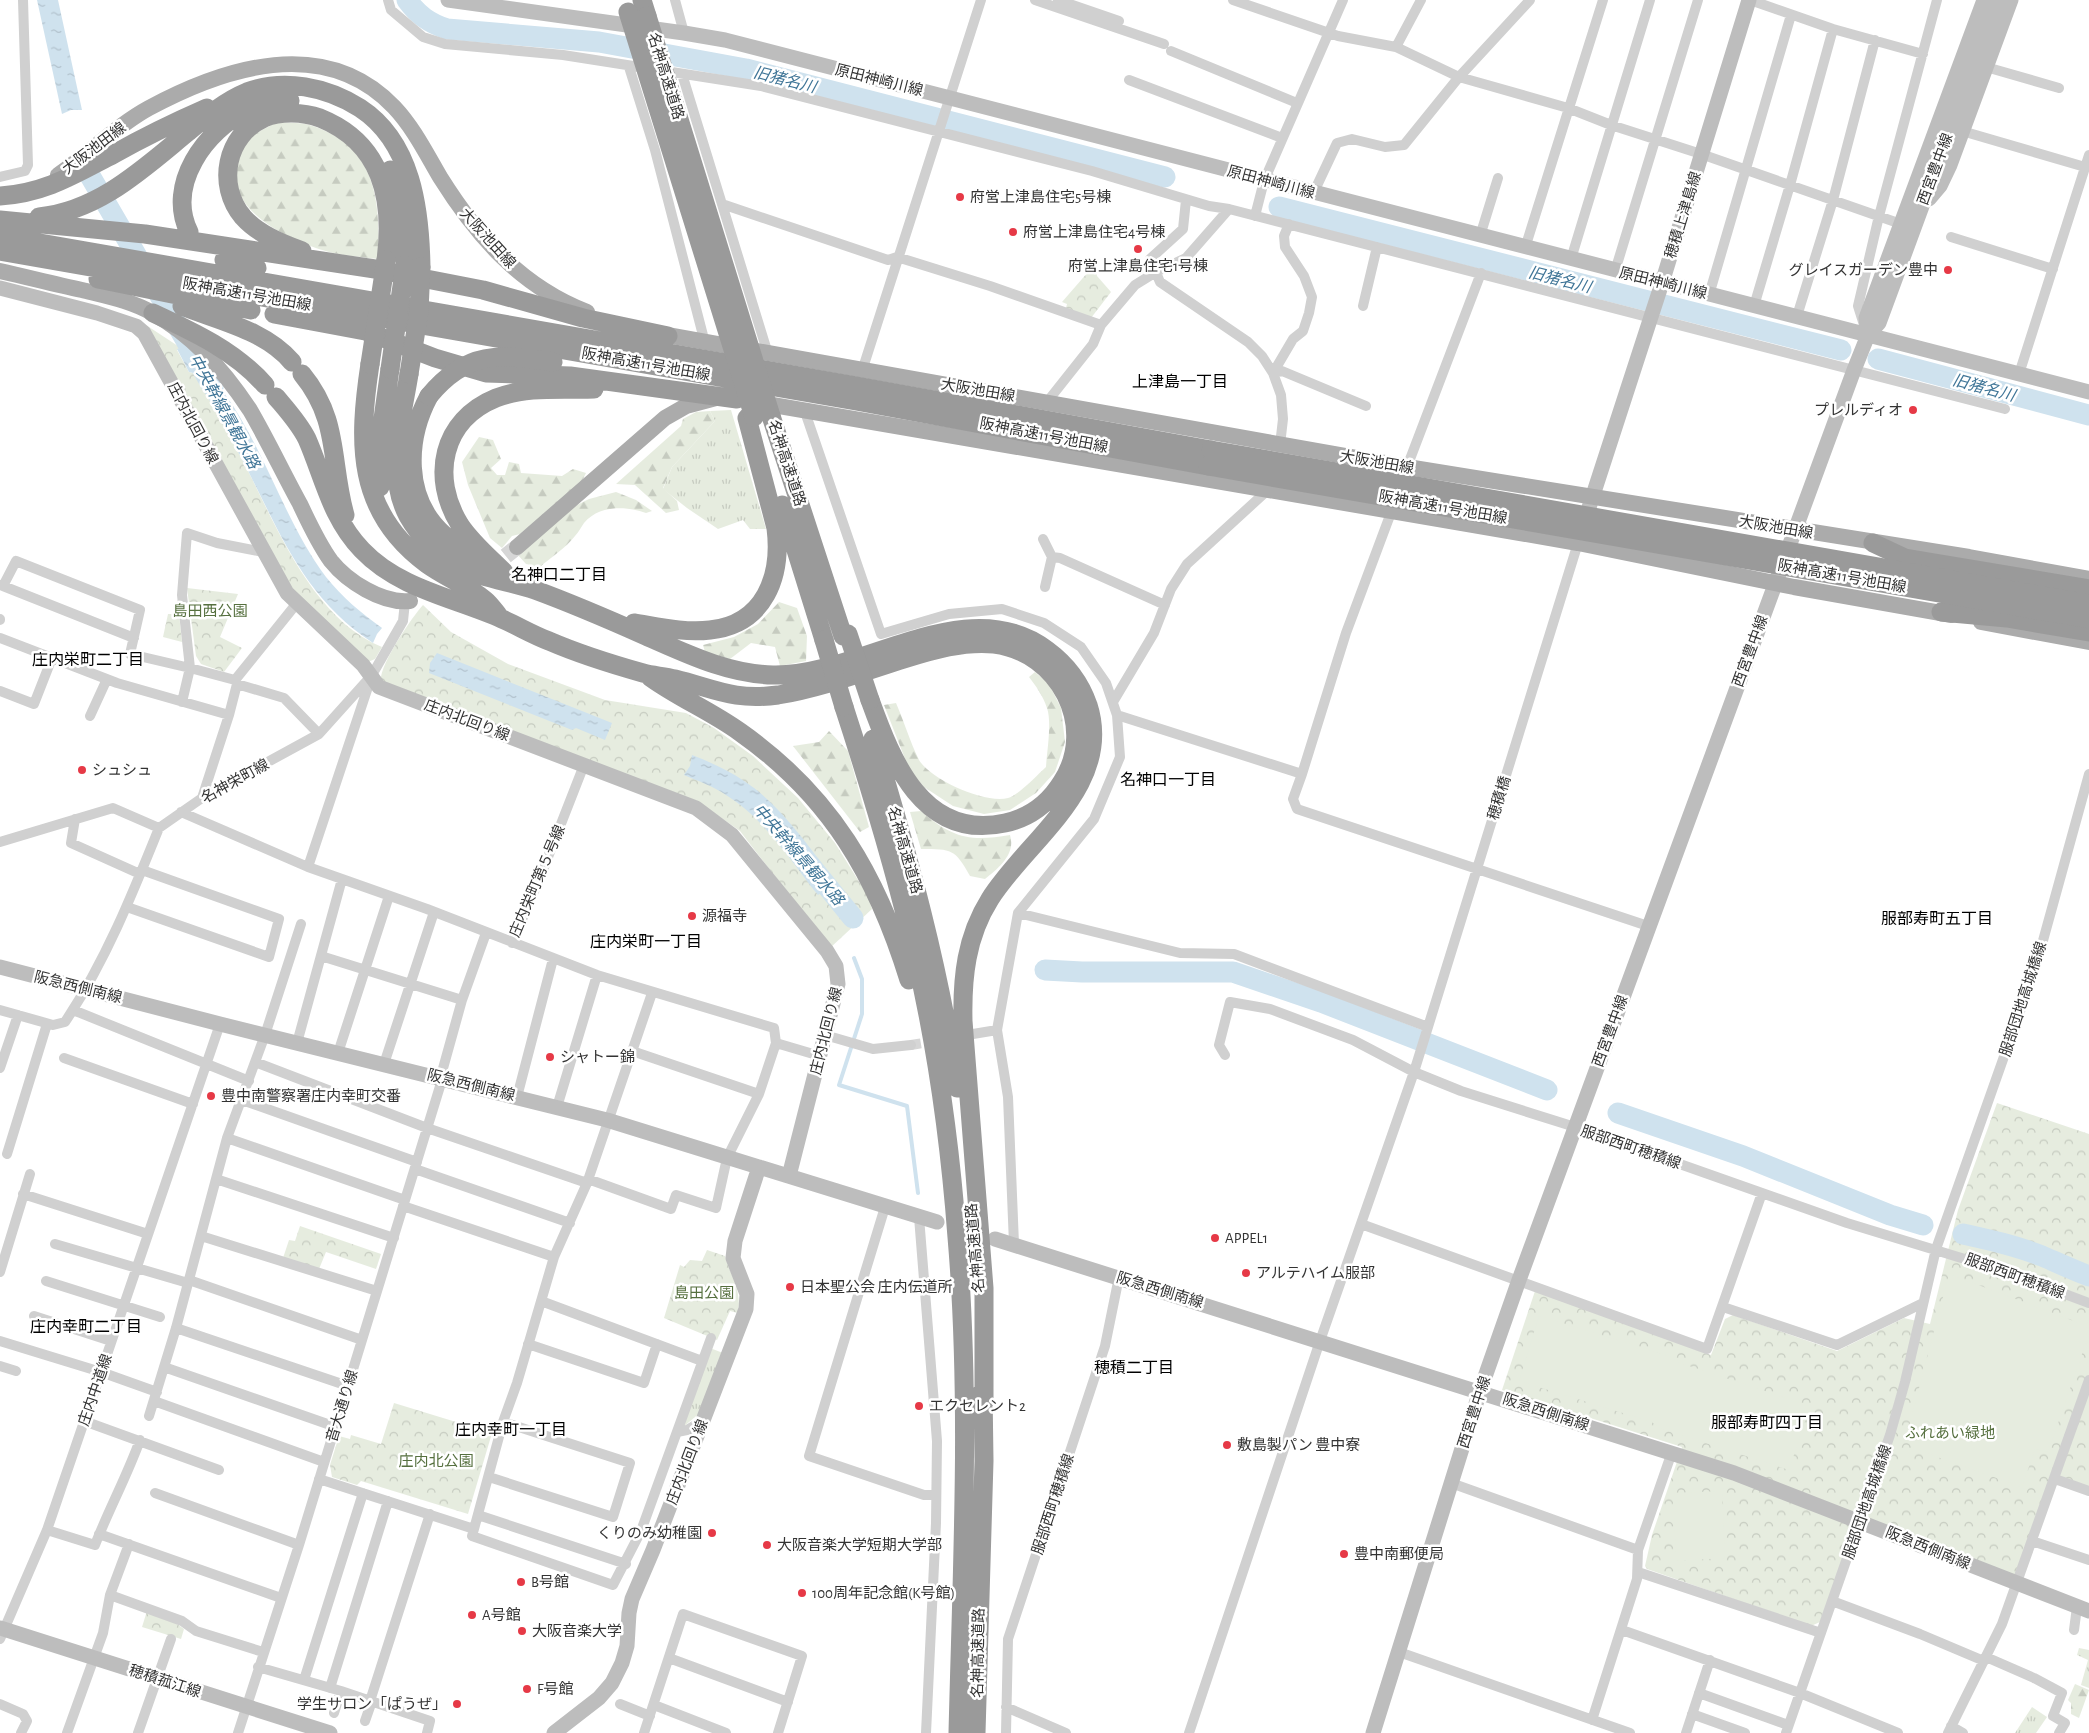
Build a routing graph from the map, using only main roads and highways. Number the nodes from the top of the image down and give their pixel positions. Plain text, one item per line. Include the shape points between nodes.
1 (635, 7) edge
2 (247, 92) junction
3 (111, 146) junction
4 (0, 196) edge
5 (1, 225) edge
6 (189, 232) dead end
7 (0, 252) edge
8 (224, 260) dead end
9 (380, 264) junction
10 (413, 266) junction
11 (0, 271) edge
12 (180, 295) junction
13 (250, 310) dead end
14 (153, 313) joint
15 (274, 314) dead end
16 (668, 336) junction
17 (616, 343) junction
18 (213, 352) junction
19 (719, 376) junction
20 (658, 388) junction
21 (736, 399) junction
22 (758, 417) junction
23 (1210, 458) junction
24 (1873, 543) junction
25 (516, 547) tunnel mouth
26 (359, 548) junction
27 (416, 556) junction
28 (504, 572) junction
29 (2089, 579) edge
30 (532, 589) junction
31 (2089, 589) edge
32 (407, 602) road end
33 (2089, 604) edge
34 (1941, 612) junction
35 (501, 618) junction
36 (2089, 619) edge
37 (608, 620) junction
38 (2089, 632) edge
39 (2089, 642) edge
40 (647, 674) junction
41 (859, 703) junction
42 (960, 1288) junction
43 (984, 1402) junction
44 (958, 1733) edge
45 (976, 1733) edge

1 - 22 highway, 名神高速道路, bridge
1 - 22 highway, 名神高速道路, bridge via 684,197
2 - 3 highway
2 - 5 highway via 211,113 117,188 59,214
2 - 10 highway via 278,86 324,91 352,102 377,122 396,147 410,178 417,211
3 - 4 highway via 44,189
3 - 16 main road, 大阪池田線 via 135,116 236,71 285,64 310,65 336,72 372,89 394,107 472,225 521,275 576,308
5 - 9 highway via 144,234
5 - 17 highway, 阪神高速11号池田線 via 163,264
6 - 10 highway via 182,213 181,194 187,174 206,145 226,125 248,110 276,102 304,102 320,105 349,119 382,152 399,197
7 - 12 highway, 阪神高速11号池田線
7 - 12 highway via 129,287
8 - 17 highway via 252,268 355,285
9 - 9 highway via 389,221 384,187 371,158 353,137 329,122 289,113 265,118 244,131 231,153 227,176 230,196 243,217 282,243 314,254
9 - 16 highway via 583,318
9 - 27 highway, bridge via 362,425 365,465 373,494 387,522
10 - 27 highway, bridge via 390,369 380,438 379,484 390,522
10 - 30 highway, bridge via 419,311 396,460 398,489 408,515 426,540 458,566 484,577
11 - 14 main road via 114,298
12 - 13 highway
12 - 19 highway, 阪神高速11号池田線
12 - 26 highway via 267,340 283,352 318,396 331,438 342,504
14 - 18 highway
15 - 20 highway via 365,331 435,358 486,373 570,376
16 - 24 main road, 大阪池田線 via 1406,467
17 - 23 highway, 阪神高速11号池田線
18 - 26 highway via 242,362 271,390 299,425 335,513
18 - 32 main road via 250,410 332,561 361,587
19 - 23 highway, 阪神高速11号池田線
19 - 28 highway, bridge via 504,357 471,362 448,375 429,396 417,423 412,452 417,495 431,522 452,542
20 - 21 highway
20 - 28 highway via 524,391 486,404 458,427 445,458 445,483 452,510 468,535
21 - 25 main road via 703,400 665,418
21 - 34 main road via 1392,510
22 - 37 highway via 778,544 777,569 762,602 738,622 721,629 679,630
22 - 41 highway, 名神高速道路 via 802,512 845,635
22 - 41 highway, 名神高速道路, bridge via 824,640
23 - 33 highway, 阪神高速11号池田線, bridge
23 - 36 highway, 阪神高速11号池田線, bridge
24 - 29 main road, 大阪池田線
24 - 31 highway via 1905,558
26 - 35 highway via 378,565 407,582
27 - 35 highway via 485,600
28 - 30 highway
30 - 37 highway
34 - 38 highway via 2007,618
34 - 39 main road via 2006,628
35 - 40 highway via 550,642
37 - 43 highway via 707,662 741,672 774,675 820,670 943,633 994,629 1041,645 1066,667 1084,694 1091,726 1089,758 1084,773 1068,805 989,900 975,930 963,980 963,1021 984,1288
40 - 41 highway via 730,695 769,696 809,688 947,647 1000,646 1035,659 1056,678 1074,714 1075,752 1058,790 1036,810 996,825 966,823 937,811 910,787
40 - 42 highway via 672,693 739,731 791,774 836,826 874,887 902,957 918,1014 940,1130
41 - 42 highway, 名神高速道路 via 866,774 902,901 927,1014 947,1139
41 - 43 highway, 名神高速道路 via 919,899 955,1070 975,1238
42 - 44 highway, 名神高速道路 via 965,1461
43 - 45 highway, 名神高速道路

